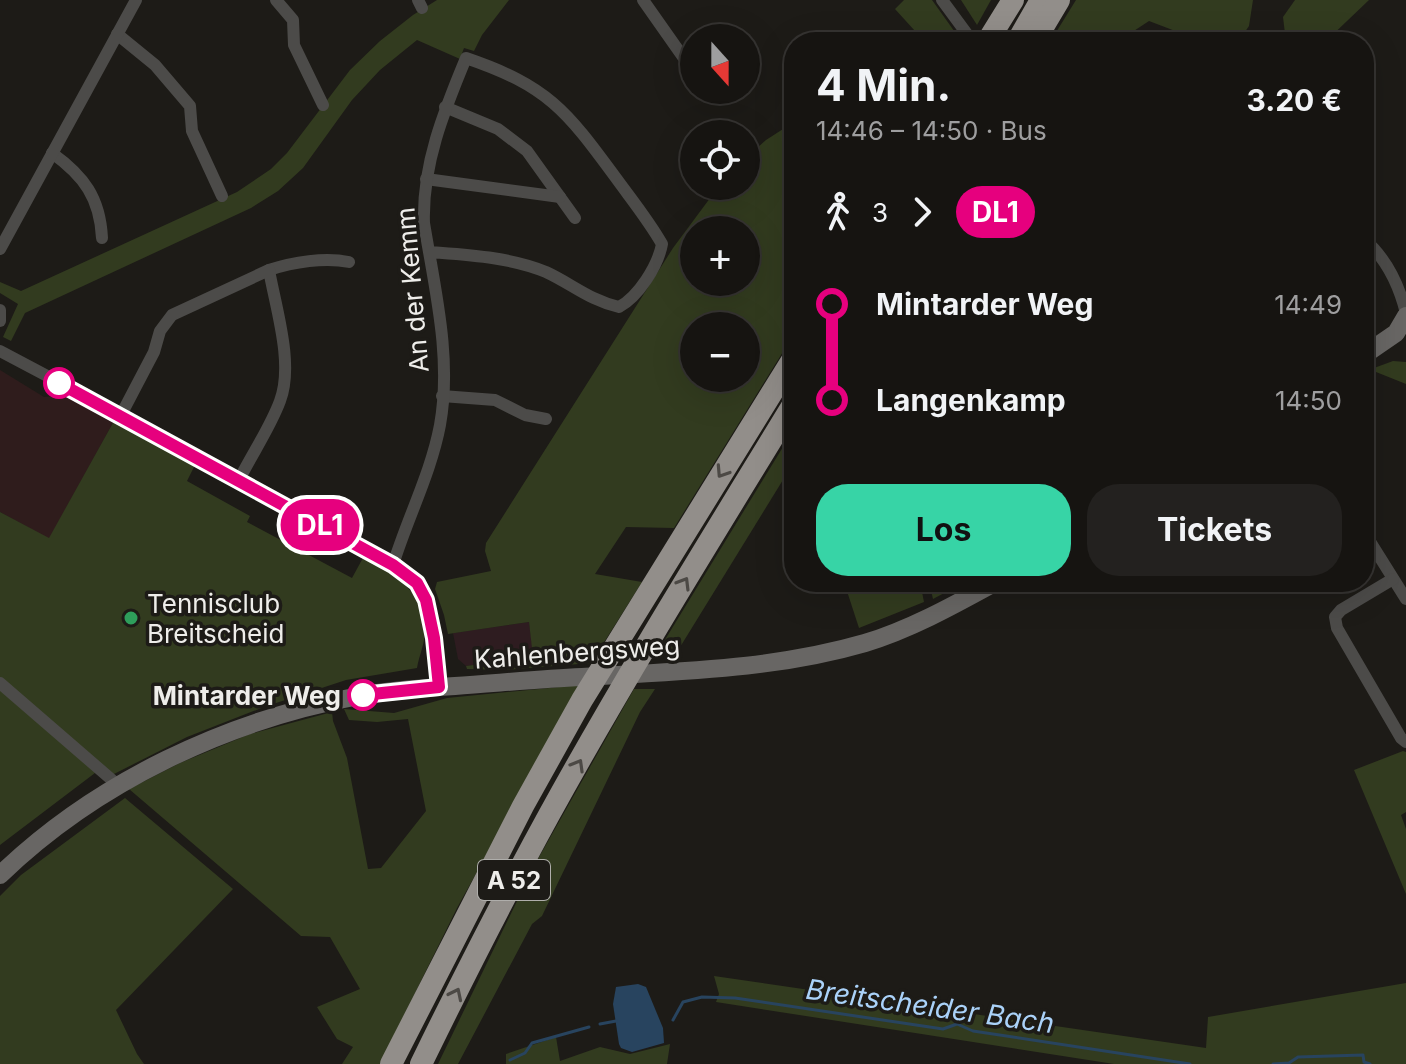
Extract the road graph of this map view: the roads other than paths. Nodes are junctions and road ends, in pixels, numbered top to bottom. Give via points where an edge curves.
1 (136, 0) edge
2 (276, 0) edge
3 (643, 0) edge
4 (942, 0) edge
5 (1011, 0) edge
6 (1041, 0) edge
7 (1059, 0) edge
8 (966, 32) edge
9 (994, 32) edge
10 (1023, 32) edge
11 (1040, 32) edge
12 (117, 34) junction
13 (680, 53) edge
14 (323, 105) dead end
15 (445, 107) junction
16 (52, 153) junction
17 (426, 179) junction
18 (222, 196) dead end
19 (560, 197) junction
20 (575, 218) dead end
21 (102, 238) dead end
22 (1374, 247) edge
23 (0, 249) edge
24 (429, 252) junction
25 (349, 262) dead end
26 (269, 270) junction
27 (1392, 275) junction
28 (1406, 286) edge
29 (0, 310) edge
30 (0, 321) edge
31 (1405, 328) edge
32 (1374, 349) edge
33 (0, 351) edge
34 (1374, 357) edge
35 (784, 373) edge
36 (442, 396) junction
37 (121, 415) junction
38 (546, 419) dead end
39 (784, 419) edge
40 (239, 480) junction
41 (1374, 548) edge
42 (393, 565) junction
43 (1393, 579) junction
44 (1374, 590) edge
45 (977, 592) edge
46 (1371, 592) edge
47 (1406, 599) edge
48 (0, 683) edge
49 (439, 687) junction
50 (1406, 742) edge
51 (119, 786) junction
52 (0, 875) edge
53 (391, 1064) edge
54 (421, 1064) edge

1 - 12 street
2 - 14 street via 293,20 294,45
3 - 13 street
4 - 8 street
5 - 9 highway
6 - 10 highway
7 - 11 highway
12 - 16 street
12 - 18 street via 155,65 190,106 192,131
15 - 17 street, An der Kemm
15 - 19 street via 513,140
15 - 24 street, An der Kemm via 466,58 525,81 575,123 662,244 636,294 619,307 597,302 539,270 489,257
16 - 21 street via 87,185 101,216
16 - 23 street
17 - 19 street, An der Kemm
17 - 24 street, An der Kemm
19 - 20 street
22 - 27 street
24 - 36 street, An der Kemm via 444,350
25 - 26 street
26 - 37 street via 172,315
26 - 40 street via 285,381
27 - 28 street
27 - 31 street
29 - 30 street
31 - 32 street
31 - 34 street
33 - 37 street
35 -> 53 highway, A 52 via 582,700
36 - 38 street, An der Kemm via 495,400
36 - 42 street, An der Kemm via 440,425
37 - 40 street
54 -> 39 highway, A 52 via 488,928 614,700
40 - 42 street
41 - 43 street
42 - 49 street via 417,583 426,600
43 - 44 street
43 - 47 street
45 - 49 street, Kahlenbergsweg via 901,631 775,663
46 - 50 street via 1341,610 1335,617 1337,628
48 - 51 street
49 - 51 street, Kahlenbergsweg via 362,695 262,721 187,749
51 - 52 street, Kahlenbergsweg via 69,817

